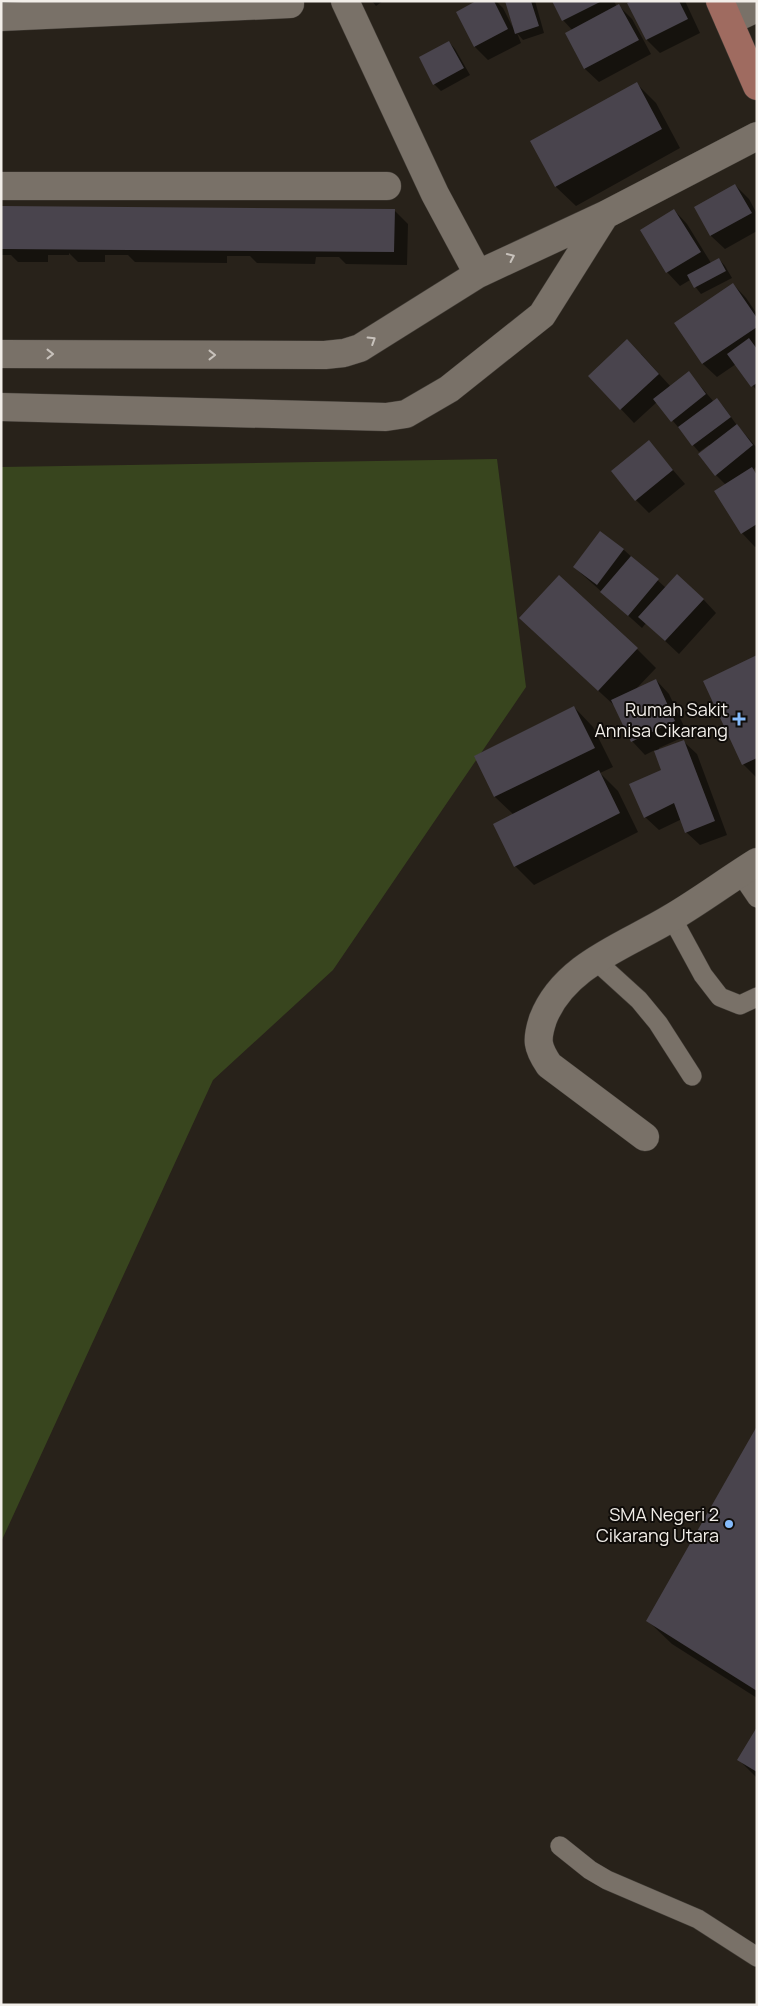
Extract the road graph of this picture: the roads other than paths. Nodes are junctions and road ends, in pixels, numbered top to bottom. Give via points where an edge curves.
1 (345, 1) edge
2 (290, 4) dead end
3 (757, 8) edge
4 (725, 11) edge
5 (1, 17) edge
6 (757, 86) edge
7 (757, 136) edge
8 (1, 186) edge
9 (387, 186) dead end
10 (605, 215) junction
11 (478, 274) junction
12 (1, 354) edge
13 (1, 407) edge
14 (748, 867) edge
15 (757, 898) edge
16 (672, 918) junction
17 (595, 960) junction
18 (757, 997) edge
19 (692, 1076) dead end
20 (644, 1137) dead end
21 (560, 1846) dead end
22 (757, 1957) edge

1 - 11 street via 435,194
2 - 5 street
3 - 4 street
4 - 6 main road
7 - 10 street
8 - 9 street
11 -> 10 street
10 - 13 street via 542,315 449,388 406,414 386,417
12 -> 11 street via 344,353 360,348
14 - 15 lane
14 - 16 street
16 - 17 street
16 - 18 lane via 703,975 720,997 740,1005
17 - 19 lane via 652,1015
17 - 20 street via 559,991 547,1010 537,1036 541,1052 549,1065
21 - 22 lane via 607,1880 698,1919

